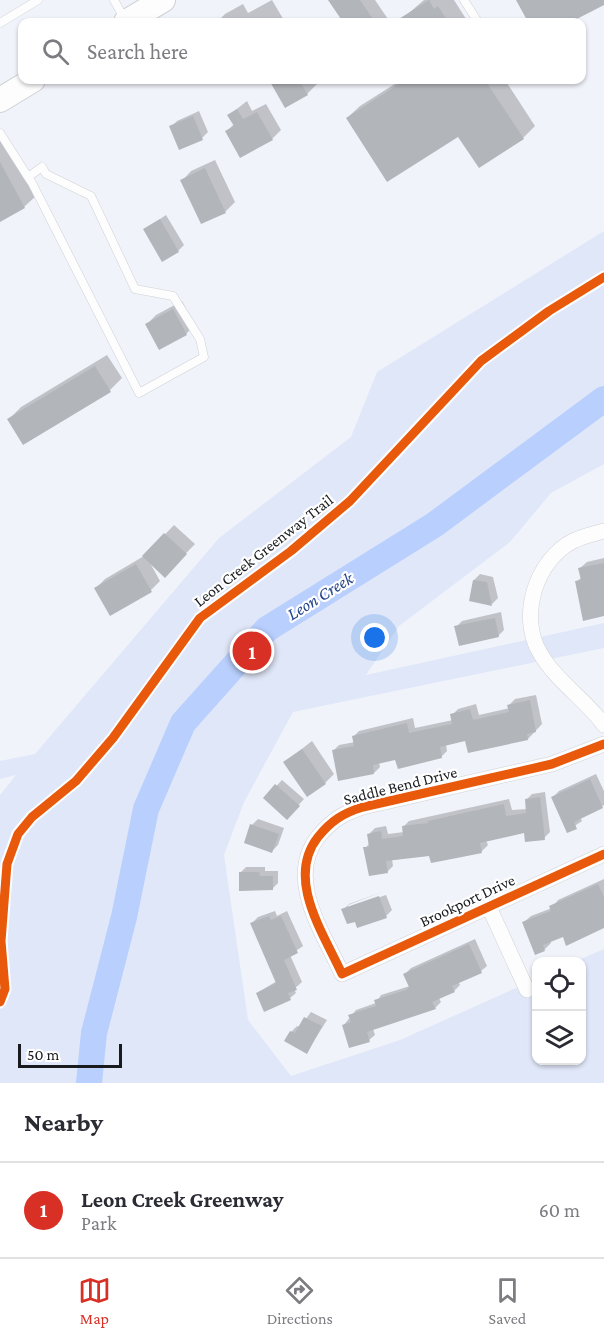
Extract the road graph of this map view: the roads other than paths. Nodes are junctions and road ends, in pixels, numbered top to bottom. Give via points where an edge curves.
1 (38, 0) edge
2 (114, 0) edge
3 (163, 0) edge
4 (464, 0) edge
5 (124, 18) edge
6 (133, 18) edge
7 (475, 18) edge
8 (0, 23) edge
9 (26, 84) edge
10 (0, 100) edge
11 (0, 133) edge
12 (27, 177) junction
13 (604, 531) edge
14 (604, 725) edge
15 (604, 744) edge
16 (604, 854) edge
17 (489, 907) junction
18 (342, 974) joint
19 (527, 990) dead end

1 - 8 lane
2 - 5 lane
3 - 6 main road
4 - 7 lane
9 - 10 main road
11 - 12 lane
12 - 12 lane via 139,393 204,357 200,339 173,296 135,289 91,196 46,174 42,167
13 - 14 street via 572,542 548,563 532,596 530,618 534,639 546,662
15 - 18 street, Saddle Bend Drive via 552,764 357,809 329,823 310,849 305,880 311,906
16 - 17 street, Brookport Drive
17 - 18 street, Brookport Drive
17 - 19 street

